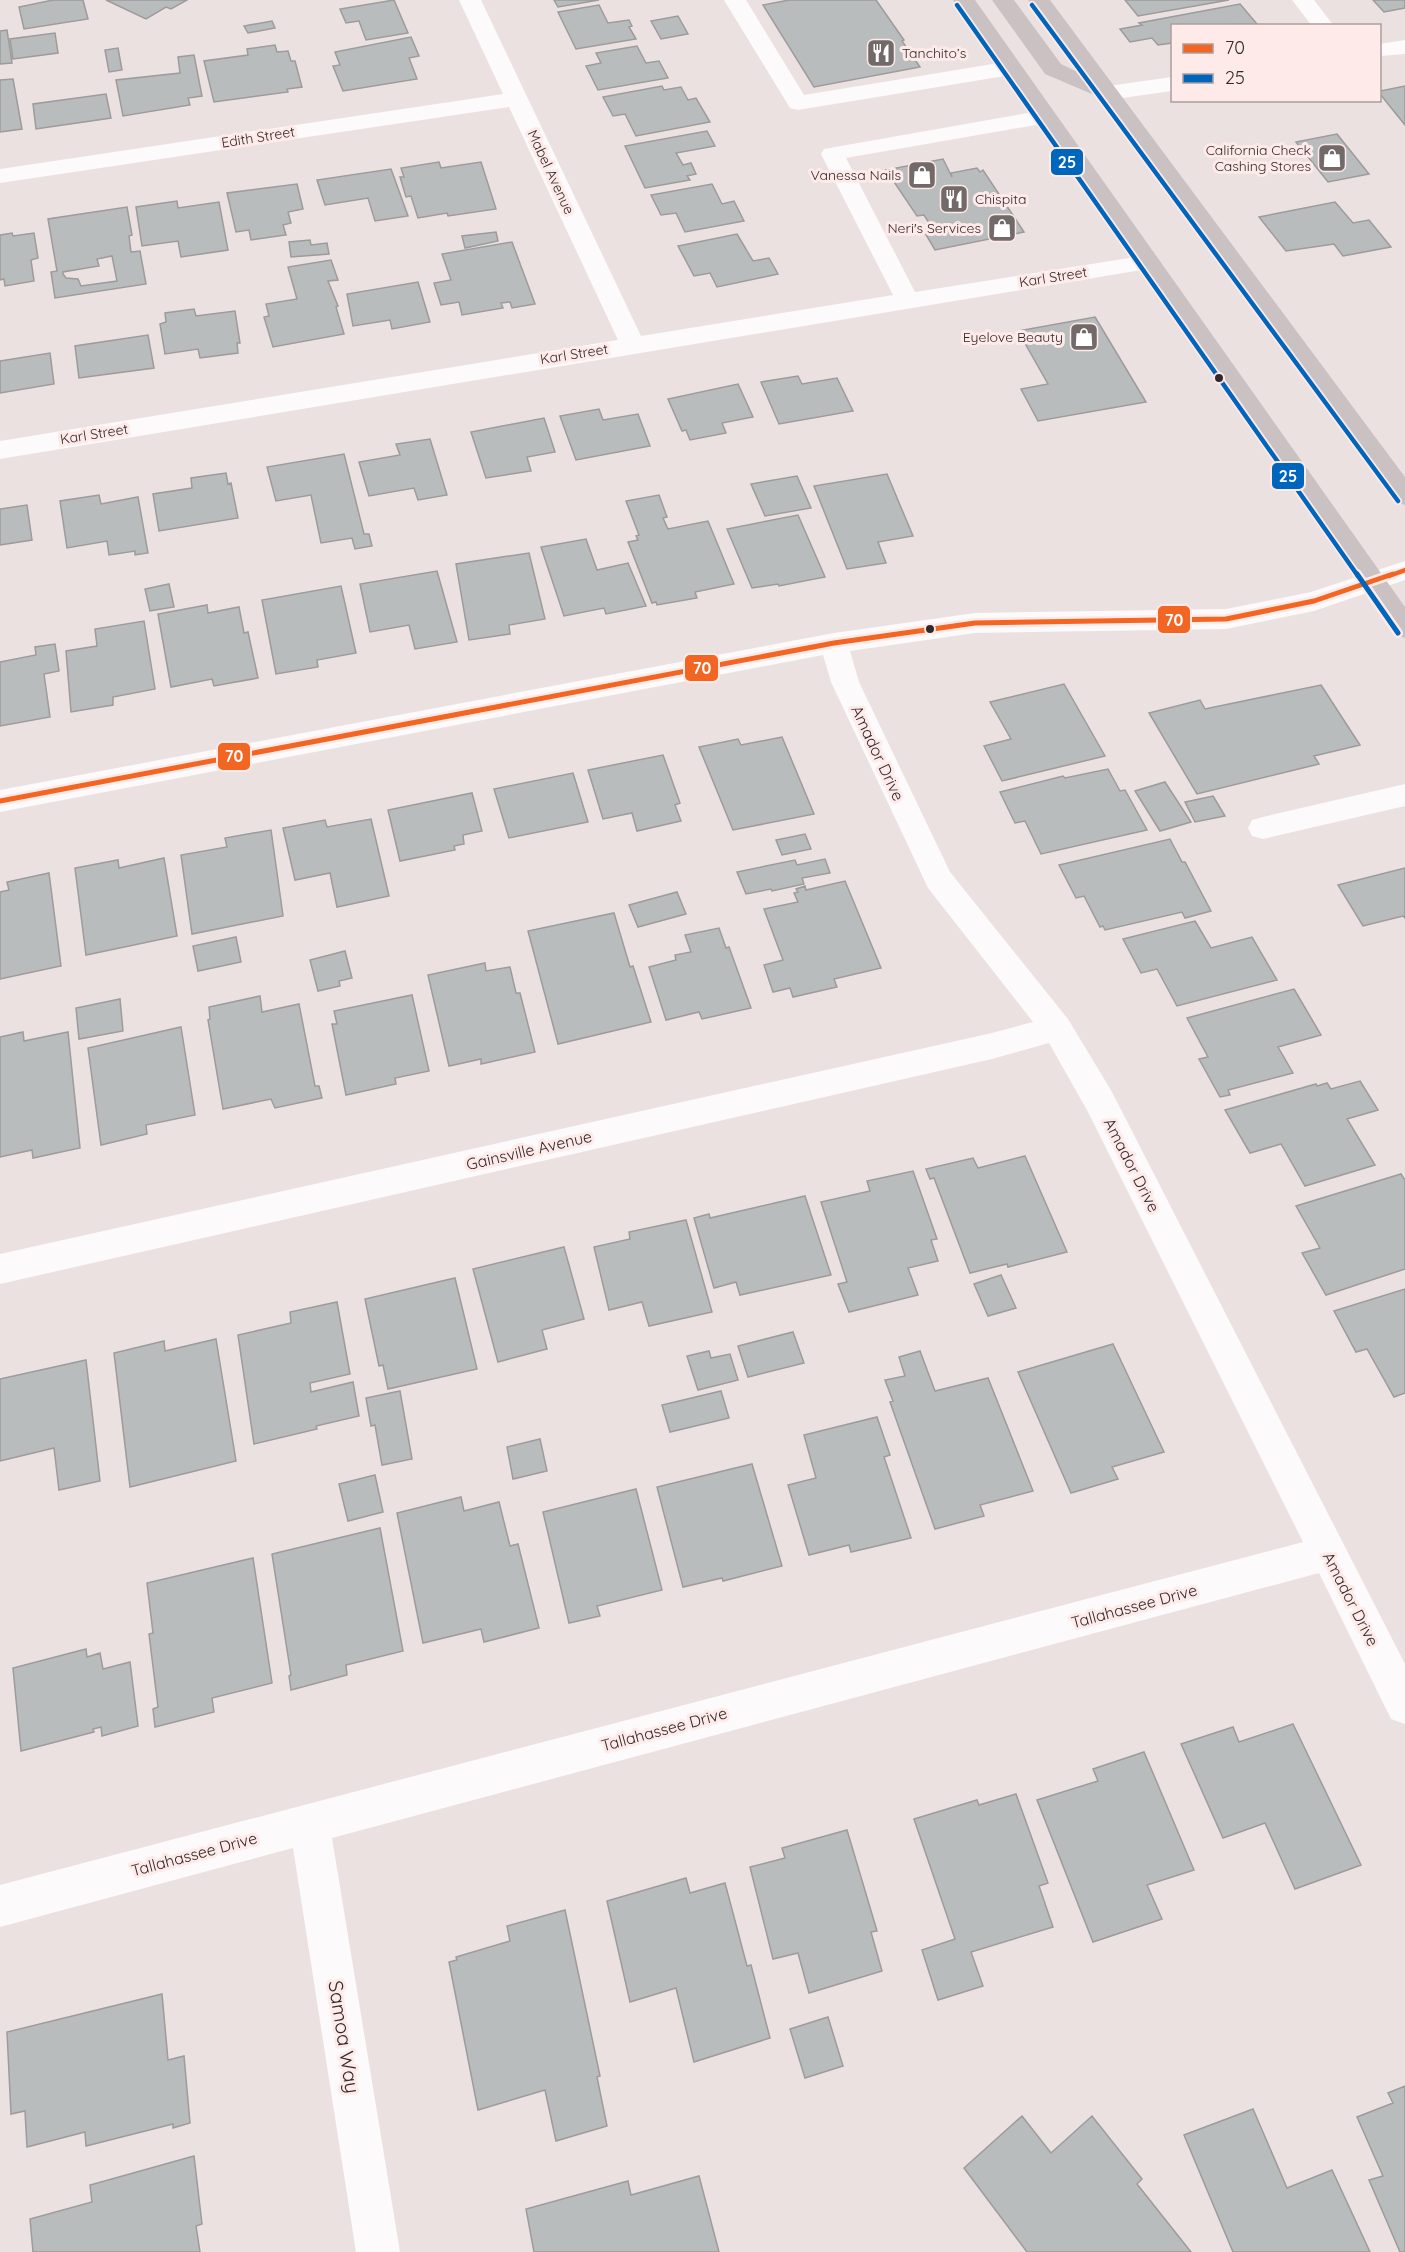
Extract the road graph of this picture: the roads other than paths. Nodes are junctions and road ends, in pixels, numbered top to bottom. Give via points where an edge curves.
1 (470, 0) edge
2 (735, 0) edge
3 (964, 0) edge
4 (1003, 0) edge
5 (1038, 0) edge
6 (1303, 0) edge
7 (1322, 24) edge
8 (1405, 47) edge
9 (1381, 50) edge
10 (1011, 68) junction
11 (1171, 84) edge
12 (1108, 93) junction
13 (516, 99) junction
14 (1045, 117) junction
15 (0, 176) edge
16 (1148, 262) junction
17 (908, 301) junction
18 (633, 345) junction
19 (0, 450) edge
20 (1405, 496) edge
21 (1405, 570) edge
22 (1373, 582) junction
23 (1405, 628) edge
24 (834, 643) junction
25 (1405, 795) edge
26 (0, 801) edge
27 (1263, 828) dead end
28 (1057, 1028) junction
29 (0, 1269) edge
30 (1328, 1553) junction
31 (1405, 1705) edge
32 (309, 1823) junction
33 (0, 1906) edge
34 (378, 2252) edge

1 - 13 street, Mabel Avenue
2 - 10 street via 798,103
3 - 10 main road
4 - 12 main road via 1053,69
5 - 12 main road
6 - 7 street
8 - 9 street
10 - 14 main road
11 - 12 street
12 - 20 main road
13 - 15 street, Edith Street
13 - 18 street, Mabel Avenue
14 - 16 main road
14 - 17 street via 832,154
16 - 17 street, Karl Street
16 - 22 main road
17 - 18 street, Karl Street
18 - 19 street, Karl Street
21 - 22 street
22 - 23 main road
22 - 24 street via 1314,601 1226,619 975,623
24 - 26 street
24 - 28 street, Amador Drive via 845,682 939,880
25 - 27 street
28 - 29 street, Gainsville Avenue via 980,1049
28 - 30 street, Amador Drive via 1100,1102
30 - 31 street, Amador Drive
30 - 32 street, Tallahassee Drive
32 - 33 street, Tallahassee Drive
32 - 34 street, Samoa Way

